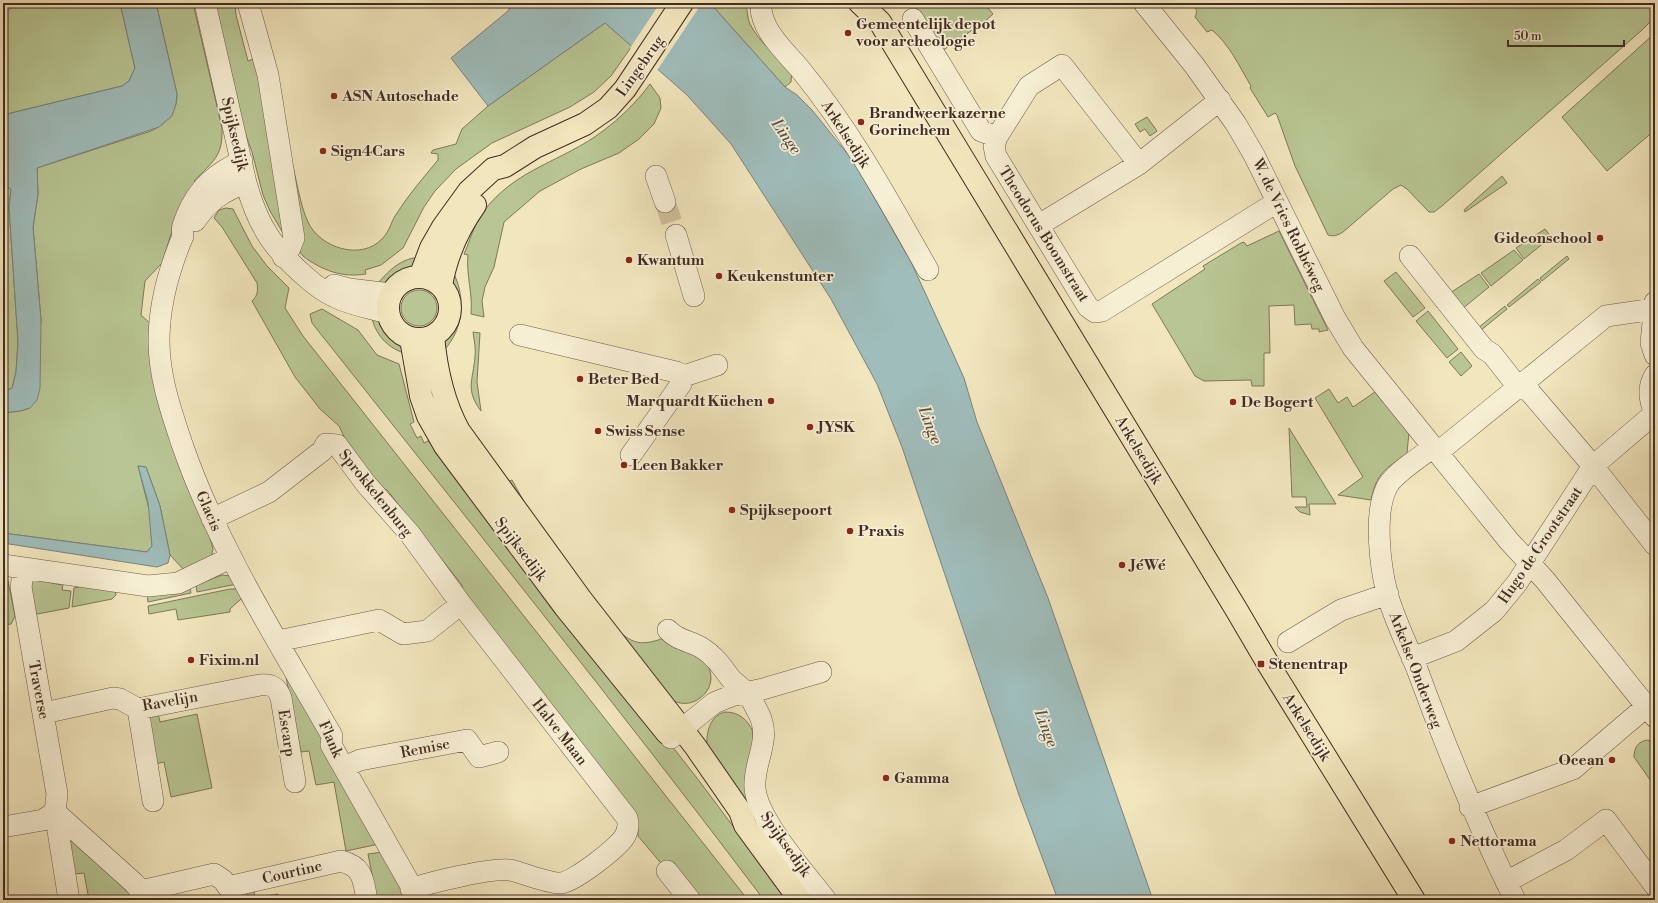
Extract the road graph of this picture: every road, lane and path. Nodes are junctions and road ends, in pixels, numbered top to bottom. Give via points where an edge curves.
1 (205, 3) edge
2 (248, 3) edge
3 (682, 3) edge
4 (761, 3) edge
5 (860, 3) edge
6 (1144, 3) edge
7 (913, 19) dead end
8 (1220, 100) junction
9 (997, 138) junction
10 (242, 161) junction
11 (1139, 164) junction
12 (505, 166) junction
13 (656, 176) dead end
14 (246, 183) junction
15 (665, 202) tunnel mouth
16 (1276, 202) junction
17 (1038, 225) junction
18 (183, 236) junction
19 (676, 236) tunnel mouth
20 (1410, 256) dead end
21 (283, 257) junction
22 (928, 270) dead end
23 (420, 277) junction
24 (441, 286) junction
25 (694, 296) dead end
26 (389, 304) junction
27 (1655, 306) edge
28 (520, 335) dead end
29 (433, 336) junction
30 (411, 339) junction
31 (1655, 355) edge
32 (717, 365) dead end
33 (1655, 375) edge
34 (684, 376) junction
35 (1520, 386) junction
36 (1655, 413) edge
37 (1435, 450) junction
38 (631, 455) dead end
39 (1593, 466) junction
40 (212, 519) junction
41 (1655, 545) edge
42 (230, 558) junction
43 (1529, 564) junction
44 (3, 565) edge
45 (24, 568) junction
46 (1388, 594) junction
47 (461, 604) junction
48 (668, 630) dead end
49 (278, 641) junction
50 (1288, 642) dead end
51 (1412, 658) junction
52 (821, 672) dead end
53 (274, 687) joint
54 (747, 694) junction
55 (138, 709) junction
56 (1651, 712) edge
57 (44, 713) junction
58 (676, 733) junction
59 (498, 752) dead end
60 (344, 767) junction
61 (295, 782) dead end
62 (153, 801) dead end
63 (1470, 807) junction
64 (55, 812) junction
65 (3, 826) edge
66 (667, 871) dead end
67 (1655, 886) edge
68 (1510, 891) edge
69 (230, 893) edge
70 (143, 895) edge
71 (415, 895) edge
72 (68, 900) edge
73 (366, 900) edge
74 (690, 900) edge
75 (800, 900) edge
76 (826, 900) edge
77 (1414, 900) edge

1 - 10 street, Spijksedijk
2 - 21 street via 268,75 294,238
3 - 12 main road, Lingebrug via 625,89 608,108 585,124 535,147
4 - 22 street, Arkelsedijk via 762,19 826,101 879,184
5 - 77 main road, Arkelsedijk via 880,22 1266,662
6 - 8 street, W. de Vries Robbéweg
7 - 9 street via 981,131
8 - 11 street
8 - 16 street, W. de Vries Robbéweg via 1254,155
9 - 11 street via 1029,86 1062,66
9 - 17 street, Theodorus Boomstraat via 994,146 996,156
10 - 14 street, Spijksedijk
10 - 18 street, Glacis via 222,171 197,194 181,228
11 - 17 street
12 - 23 main road, Lingebrug via 493,169 469,191 431,248
12 - 24 main road, Lingebrug via 463,223 445,263
13 - 15 street
14 - 18 street, Glacis via 226,190 211,200
14 - 21 street, Spijksedijk via 264,232
16 - 17 street, Theodorus Boomstraat via 1098,313 1088,307
16 - 37 street, W. de Vries Robbéweg via 1345,337
18 - 40 street, Glacis via 167,281 160,320 161,365 171,412
19 - 25 street
20 - 35 street via 1484,349 1492,354
21 - 26 street, Spijksedijk via 306,278 318,278
23 - 24 main road via 433,280
23 - 26 main road via 403,281
24 - 29 main road via 449,299 449,316 445,326
26 - 30 main road via 396,329
27 - 31 street via 1651,343
27 - 35 street, Arkelse Onderweg via 1606,316
28 - 34 street
29 - 30 main road via 422,340
29 - 58 main road, Spijksedijk via 436,366 448,406 459,431
30 - 58 main road, Spijksedijk via 421,396 428,416 445,446 565,607
32 - 34 street
33 - 36 street via 1649,395
34 - 38 street
35 - 37 street, Arkelse Onderweg
35 - 39 street
36 - 39 street, Hugo de Grootstraat
37 - 43 street, W. de Vries Robbéweg
37 - 46 street, Arkelse Onderweg via 1389,483 1384,493 1380,521 1380,550
39 - 41 street
39 - 43 street, Hugo de Grootstraat
40 - 42 street, Glacis
40 - 47 street, Sprokkelenburg via 269,492 322,451 326,444 337,445 366,484 410,534
42 - 45 street via 178,583 148,586
42 - 49 street, Flank
43 - 51 street, Hugo de Grootstraat via 1506,598 1466,634 1456,641
43 - 56 street, W. de Vries Robbéweg via 1545,580
44 - 45 street
45 - 57 street, Traverse via 21,587
46 - 50 street via 1341,610
46 - 51 street, Arkelse Onderweg
47 - 49 street via 427,630 403,634 379,620
47 - 71 street, Halve Maan via 627,818 628,829 623,840 571,881 560,884 503,870 426,884
48 - 54 street, Spijksedijk via 678,638 695,644 712,655
49 - 60 street, Flank via 332,736 331,745
51 - 63 street, Arkelse Onderweg
52 - 54 street
53 - 55 street, Ravelijn via 260,685
53 - 61 street, Escarp via 281,698
54 - 58 street via 731,696 714,703
54 - 76 street, Spijksedijk via 765,732 755,778 757,800 768,823
55 - 57 street, Ravelijn via 113,698
55 - 62 street
56 - 63 street via 1573,769
57 - 64 street, Traverse via 57,794
58 - 75 main road, Spijksedijk via 719,802 732,817 745,825
59 - 60 street, Remise via 479,757 468,740 360,760
60 - 71 street, Flank
63 - 68 street, Arkelse Onderweg
64 - 65 street via 43,820
64 - 70 street
64 - 72 street, Traverse
66 - 74 street
67 - 68 street via 1606,820
69 - 70 street, Courtine via 223,880 214,874
69 - 73 street, Courtine via 341,861 353,864 361,873

